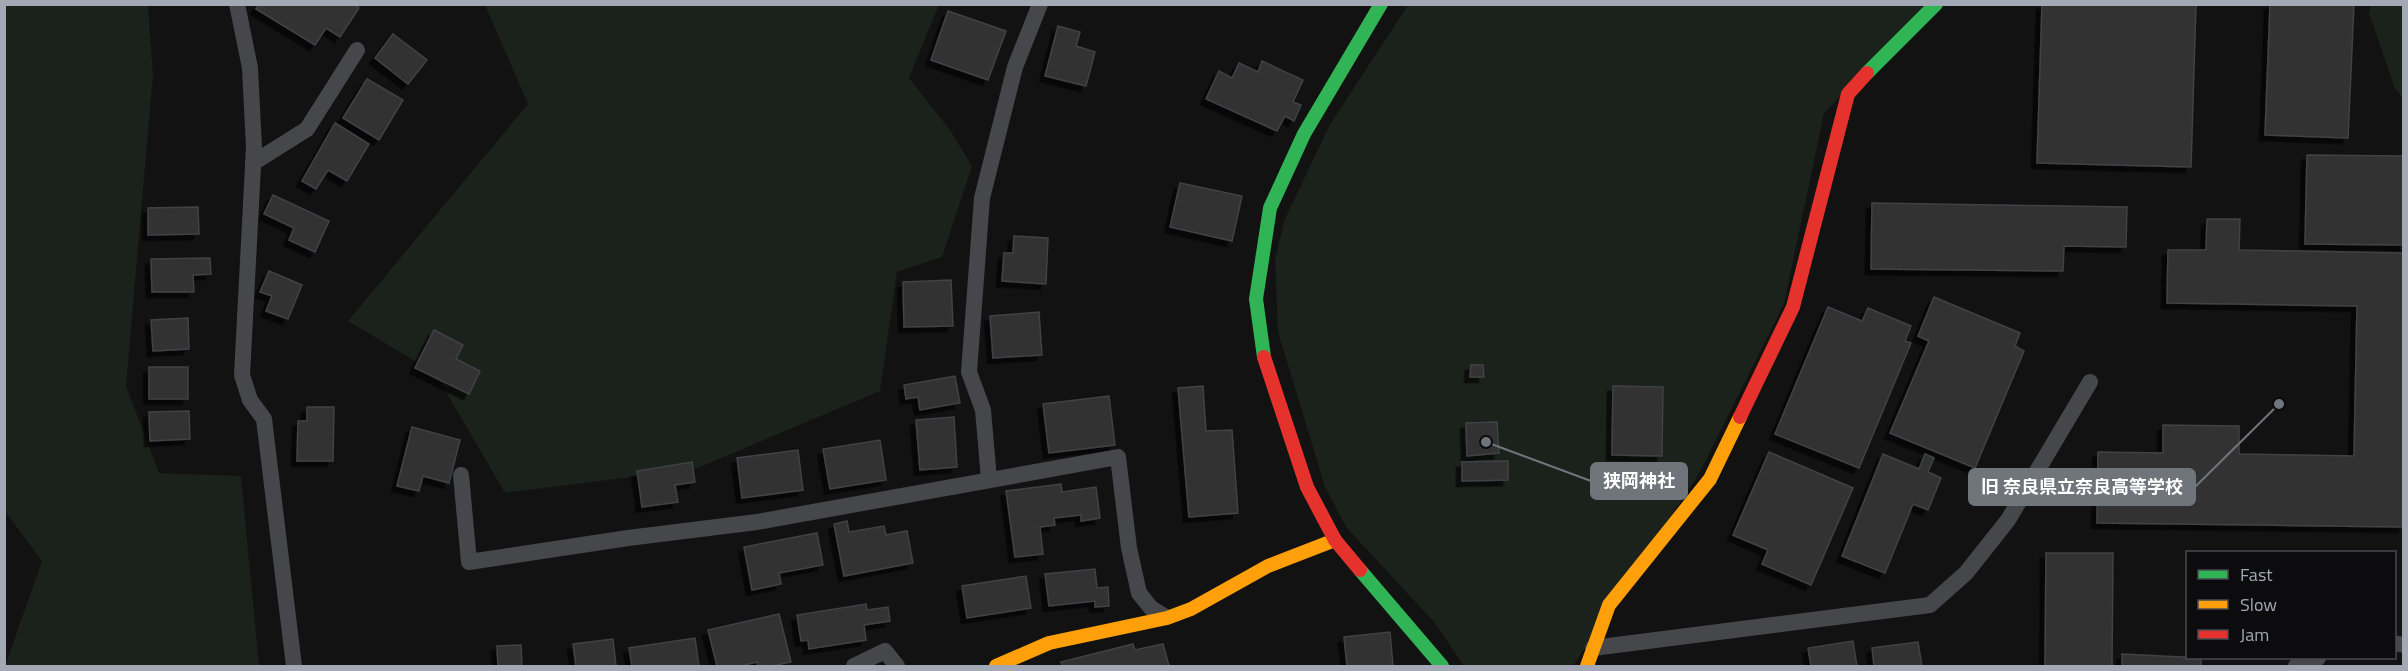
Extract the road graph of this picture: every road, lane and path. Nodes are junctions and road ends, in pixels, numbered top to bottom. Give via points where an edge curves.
1 (237, 4) edge
2 (1040, 4) edge
3 (1381, 4) edge
4 (1936, 4) edge
5 (357, 50) dead end
6 (253, 163) junction
7 (2090, 382) dead end
8 (461, 475) dead end
9 (989, 479) junction
10 (1335, 540) junction
11 (1167, 618) junction
12 (1593, 648) junction
13 (2313, 659) edge
14 (294, 666) edge
15 (854, 666) edge
16 (897, 666) edge
17 (996, 666) edge
18 (1442, 666) edge
19 (1587, 666) edge
20 (2296, 666) edge

1 - 6 lane via 250,68
2 - 9 lane via 1015,67 982,198 969,372 983,410
3 - 10 street via 1304,134 1270,208 1256,298 1264,358 1307,487
4 - 12 street via 1848,94 1793,307 1710,479 1609,605
5 - 6 lane via 307,129
6 - 14 lane via 242,375 250,400 264,419
7 - 12 lane via 2008,520 1966,573 1930,606
8 - 9 lane via 469,562 757,522
9 - 11 lane via 1118,457 1138,593
10 - 11 street via 1268,566
10 - 18 street
11 - 17 street via 1049,644
12 - 19 street
13 - 20 lane
15 - 16 lane via 885,651

